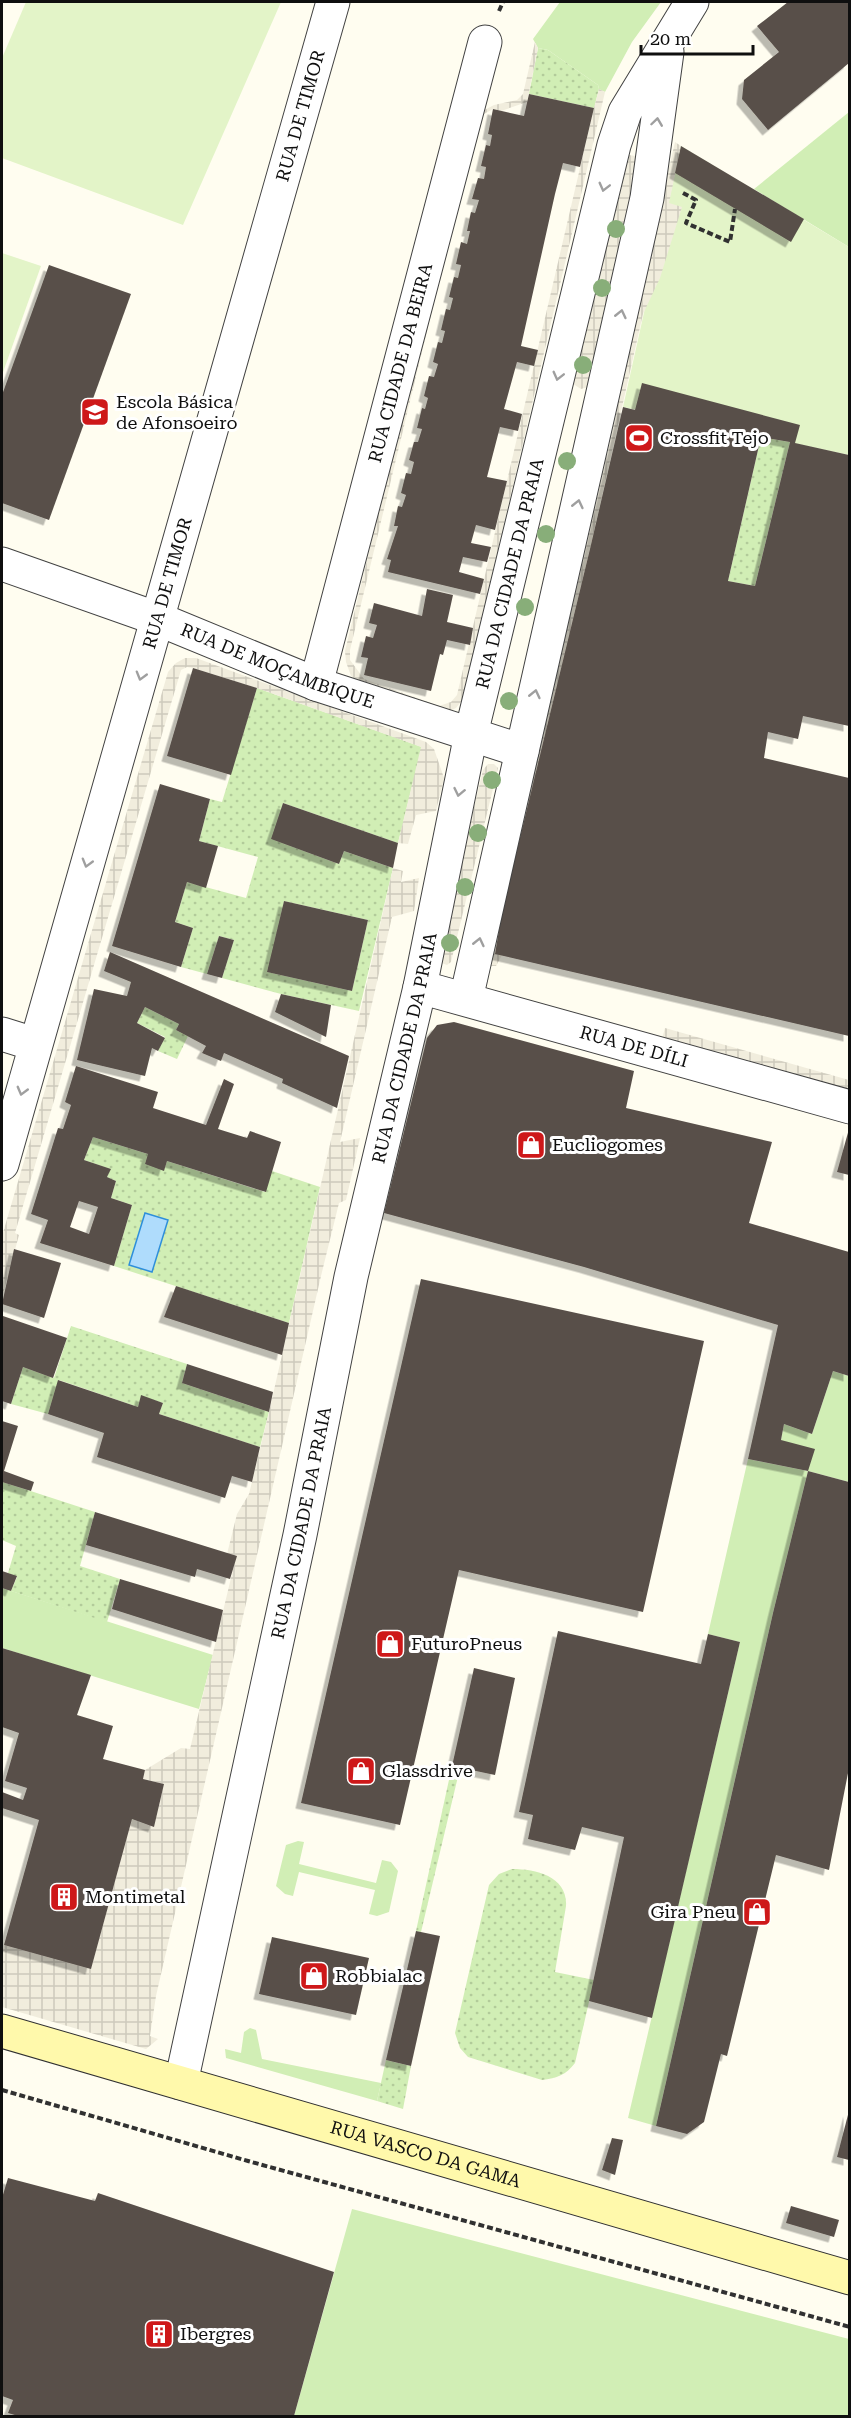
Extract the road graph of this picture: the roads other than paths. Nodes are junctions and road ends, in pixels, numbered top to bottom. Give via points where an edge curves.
1 (333, 2) edge
2 (692, 2) edge
3 (669, 38) junction
4 (485, 42) dead end
5 (2, 564) edge
6 (158, 619) junction
7 (316, 684) junction
8 (471, 734) junction
9 (522, 751) junction
10 (420, 987) junction
11 (466, 999) junction
12 (2, 1034) edge
13 (34, 1044) junction
14 (849, 1107) edge
15 (2, 1164) edge
16 (2, 2031) edge
17 (181, 2083) junction
18 (849, 2278) edge

1 - 6 street, RUA DE TIMOR
2 - 3 street, RUA DA CIDADE DA PRAIA
3 -> 8 street, RUA DA CIDADE DA PRAIA via 625,112 614,145
9 -> 3 street via 647,198
4 - 7 street, RUA CIDADE DA BEIRA
5 - 6 street, RUA DE MOÇAMBIQUE
6 - 7 street, RUA DE MOÇAMBIQUE
6 -> 13 street, RUA DE TIMOR
7 - 8 street, RUA DE MOÇAMBIQUE
8 - 9 street, RUA DE MOÇAMBIQUE
8 -> 10 street, RUA DA CIDADE DA PRAIA
11 -> 9 street
10 - 11 street, RUA DE DÍLI
10 - 17 street, RUA DA CIDADE DA PRAIA via 351,1277 298,1547
11 - 14 street, RUA DE DÍLI
12 - 13 street
13 -> 15 street, RUA DE TIMOR
16 - 17 main road, RUA VASCO DA GAMA
17 - 18 main road, RUA VASCO DA GAMA

